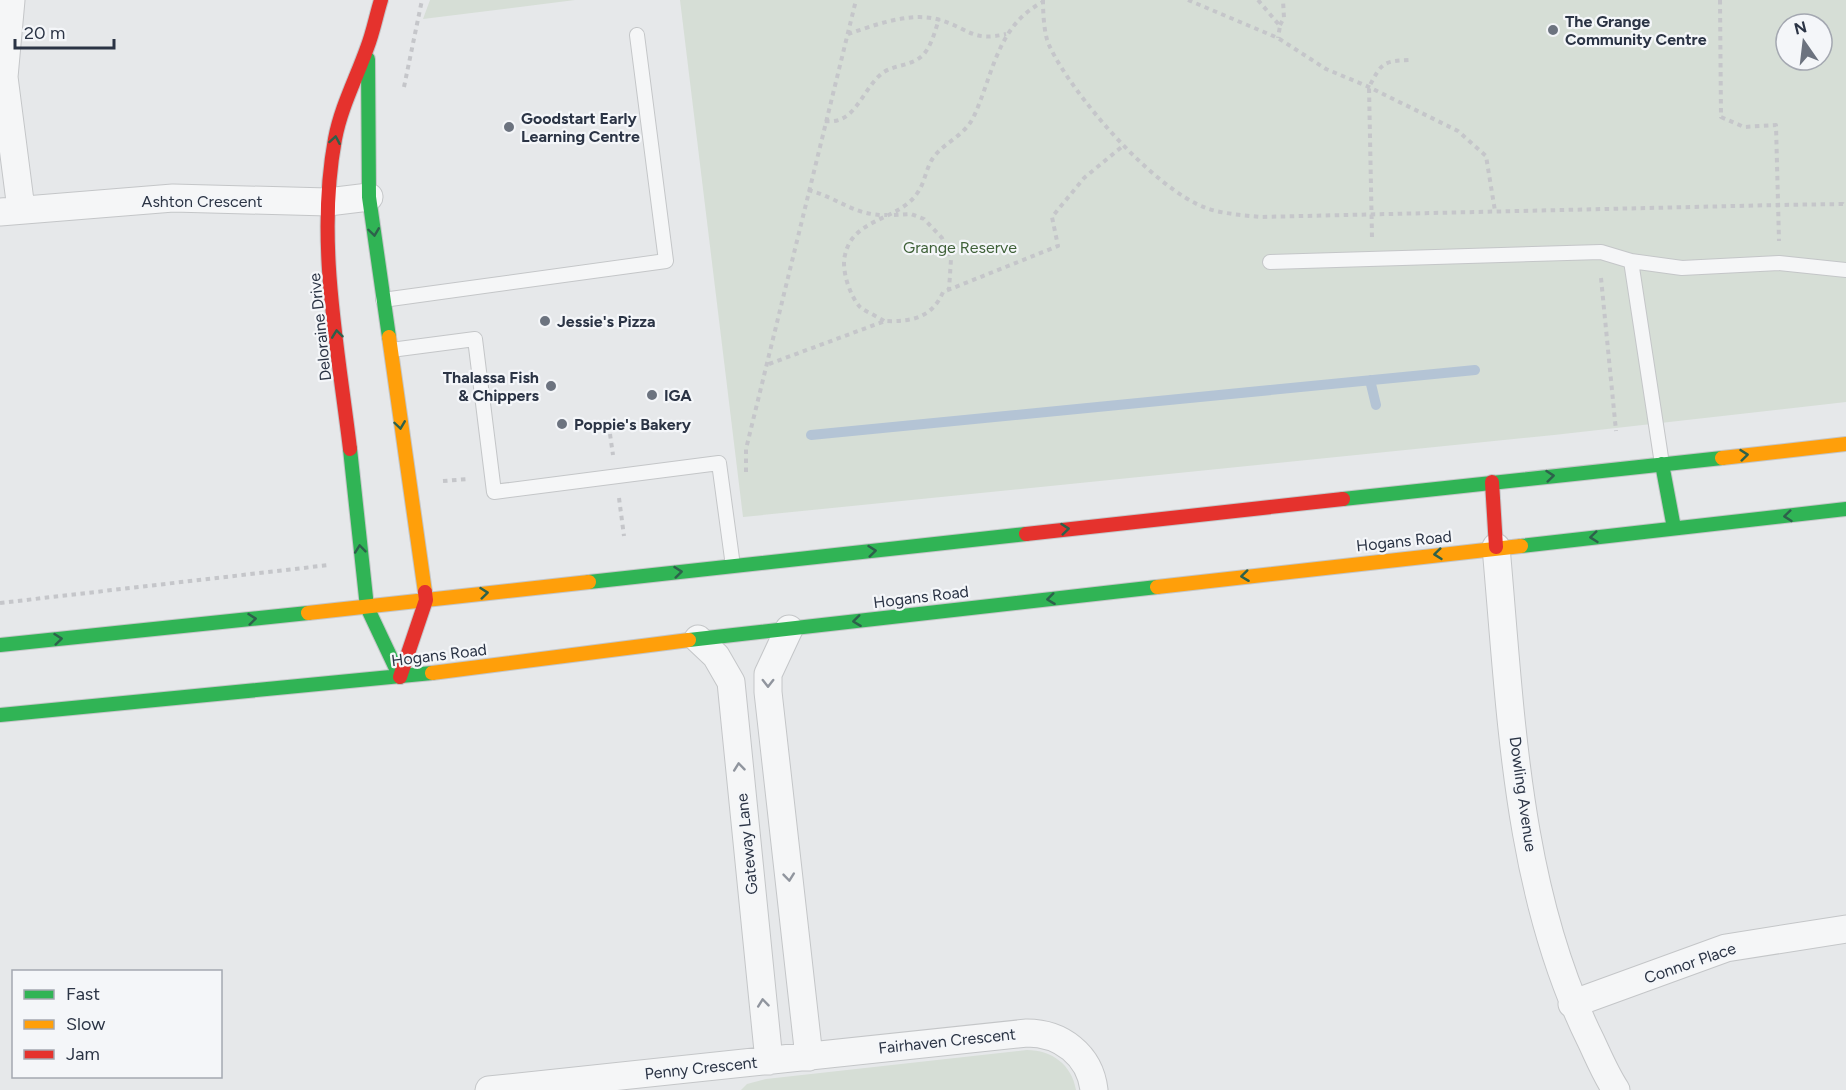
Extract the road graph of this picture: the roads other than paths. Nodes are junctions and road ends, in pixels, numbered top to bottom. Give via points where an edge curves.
1 (11, 0) edge
2 (381, 0) edge
3 (637, 36) dead end
4 (368, 48) junction
5 (369, 197) junction
6 (327, 202) junction
7 (11, 211) edge
8 (1631, 261) junction
9 (1270, 262) dead end
10 (1846, 270) edge
11 (382, 300) junction
12 (384, 351) junction
13 (1846, 444) edge
14 (1662, 464) junction
15 (1492, 482) junction
16 (1846, 509) edge
17 (1674, 528) junction
18 (1496, 548) junction
19 (733, 566) junction
20 (426, 600) junction
21 (367, 607) junction
22 (789, 629) junction
23 (698, 639) junction
24 (0, 645) edge
25 (400, 677) junction
26 (0, 715) edge
27 (1846, 928) edge
28 (1572, 1004) junction
29 (809, 1057) junction
30 (769, 1061) junction
31 (700, 1079) edge
32 (489, 1090) edge
33 (1094, 1090) edge
34 (1616, 1090) edge

1 - 7 street via 4,77
2 - 4 street, Deloraine Drive
3 - 11 lane via 666,261
4 - 5 street, Deloraine Drive
6 -> 4 street, Deloraine Drive via 344,102
5 - 6 street, Ashton Crescent
5 -> 11 street, Deloraine Drive
6 - 7 street, Ashton Crescent via 173,198
21 -> 6 street, Deloraine Drive via 345,356 328,254
8 - 9 lane via 1600,252
8 - 10 lane via 1682,268 1779,263
8 - 14 lane
11 - 12 street, Deloraine Drive
12 - 19 lane via 475,339 494,492 719,463
12 -> 20 street, Deloraine Drive
14 -> 13 street
15 -> 14 street
14 - 17 street
15 - 18 street, Dowling Avenue
19 -> 15 street
16 -> 17 street, Hogans Road
17 -> 18 street, Hogans Road
18 -> 22 street, Hogans Road
18 - 28 street, Dowling Avenue via 1524,821 1546,924
20 -> 19 street
20 - 21 street
20 - 25 street
24 -> 21 street
21 - 25 street, Deloraine Drive
22 - 23 street, Hogans Road
22 -> 29 street via 768,674 768,692
23 - 25 street, Hogans Road
30 -> 23 street, Gateway Lane via 731,682 716,656
25 - 26 street, Hogans Road
27 - 28 street, Connor Place via 1726,948
28 - 34 street, Dowling Avenue
29 - 30 street, Fairhaven Crescent
29 - 33 street, Fairhaven Crescent via 1042,1033 1061,1041 1081,1058
30 - 31 street, Penny Crescent
31 - 32 street, Penny Crescent

